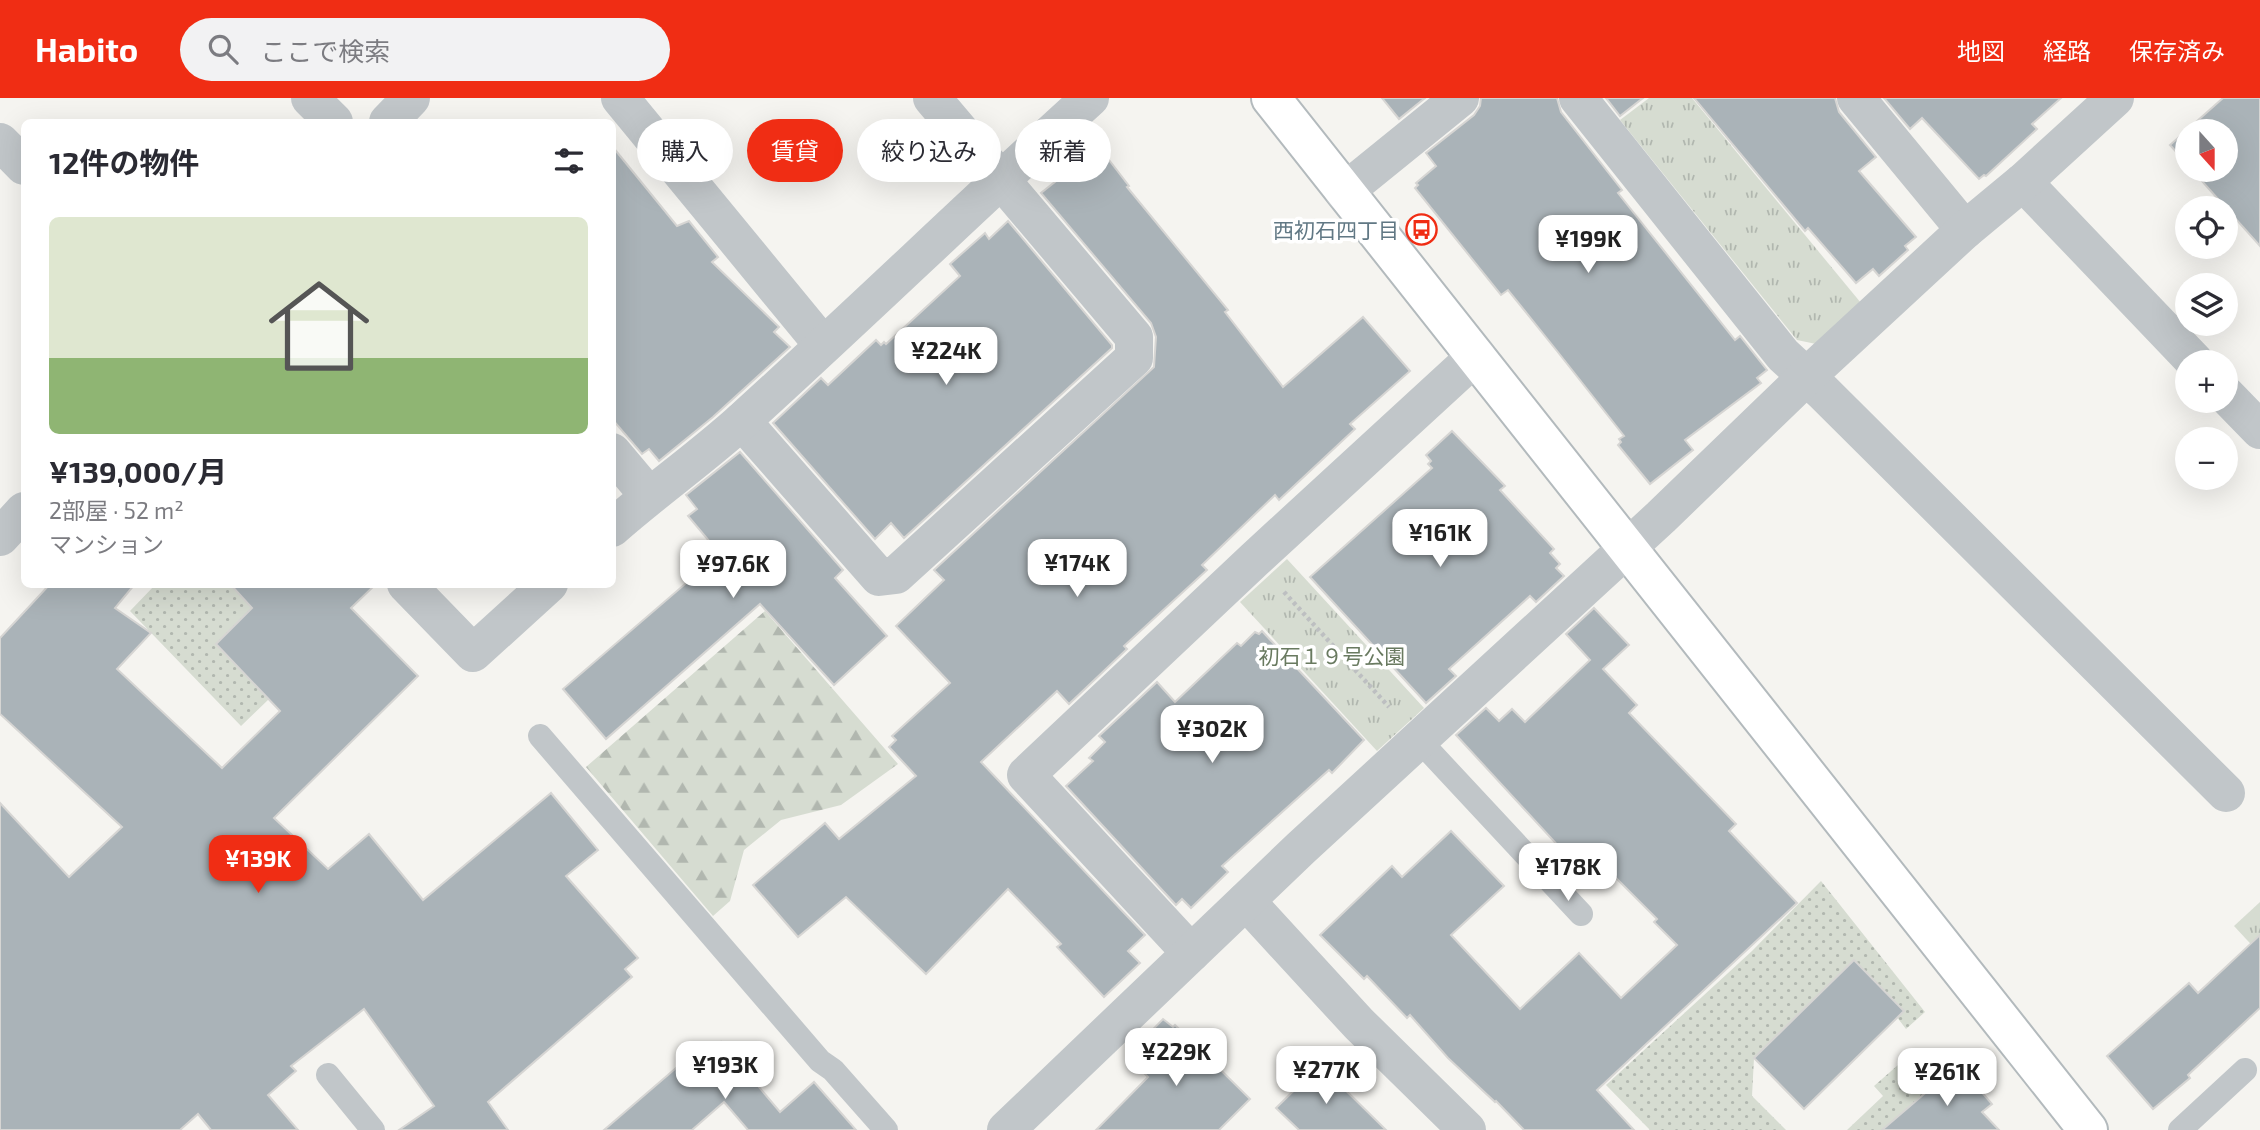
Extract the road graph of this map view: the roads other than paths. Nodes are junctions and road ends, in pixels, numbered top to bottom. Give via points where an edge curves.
1 (310, 98) edge
2 (411, 98) edge
3 (620, 98) edge
4 (932, 98) edge
5 (1090, 98) edge
6 (1271, 98) edge
7 (1460, 98) edge
8 (1578, 98) edge
9 (1856, 98) edge
10 (2115, 98) edge
11 (331, 119) edge
12 (391, 119) edge
13 (949, 119) edge
14 (0, 142) edge
15 (21, 163) edge
16 (1001, 179) edge
17 (1001, 181) edge
18 (998, 182) edge
19 (2023, 182) junction
20 (1344, 192) junction
21 (1965, 230) junction
22 (823, 345) junction
23 (2184, 350) edge
24 (1476, 356) junction
25 (1807, 376) junction
26 (2238, 407) edge
27 (742, 421) junction
28 (2260, 430) edge
29 (616, 457) edge
30 (649, 496) junction
31 (21, 514) edge
32 (616, 525) edge
33 (0, 537) edge
34 (1627, 548) junction
35 (410, 588) edge
36 (546, 588) edge
37 (540, 736) dead end
38 (1418, 739) junction
39 (2226, 793) dead end
40 (1246, 901) junction
41 (1581, 914) dead end
42 (1191, 953) junction
43 (2245, 1070) dead end
44 (328, 1075) dead end
45 (373, 1130) edge
46 (886, 1130) edge
47 (1006, 1130) edge
48 (1466, 1130) edge
49 (2088, 1130) edge
50 (2180, 1130) edge

1 - 11 street
2 - 12 street
3 - 22 street
4 - 13 street
5 - 16 street
6 - 20 street
7 - 20 street
8 - 25 street via 1783,355
9 - 21 street
10 - 19 street
14 - 15 street
17 - 27 street via 1134,337 1134,358 896,576 879,577
18 - 22 street
19 - 21 street
19 - 23 street
20 - 24 street
21 - 25 street
22 - 27 street
24 - 34 street
24 - 42 street via 1026,775
25 - 34 street
25 - 39 street
26 - 28 street
27 - 30 street
29 - 30 street
30 - 32 street
31 - 33 street
34 - 38 street
34 - 49 street
35 - 36 street via 473,653
37 - 46 lane via 820,1061
38 - 40 street
38 - 41 lane
40 - 42 street
40 - 48 street via 1359,1024
42 - 47 street
43 - 50 lane
44 - 45 lane

